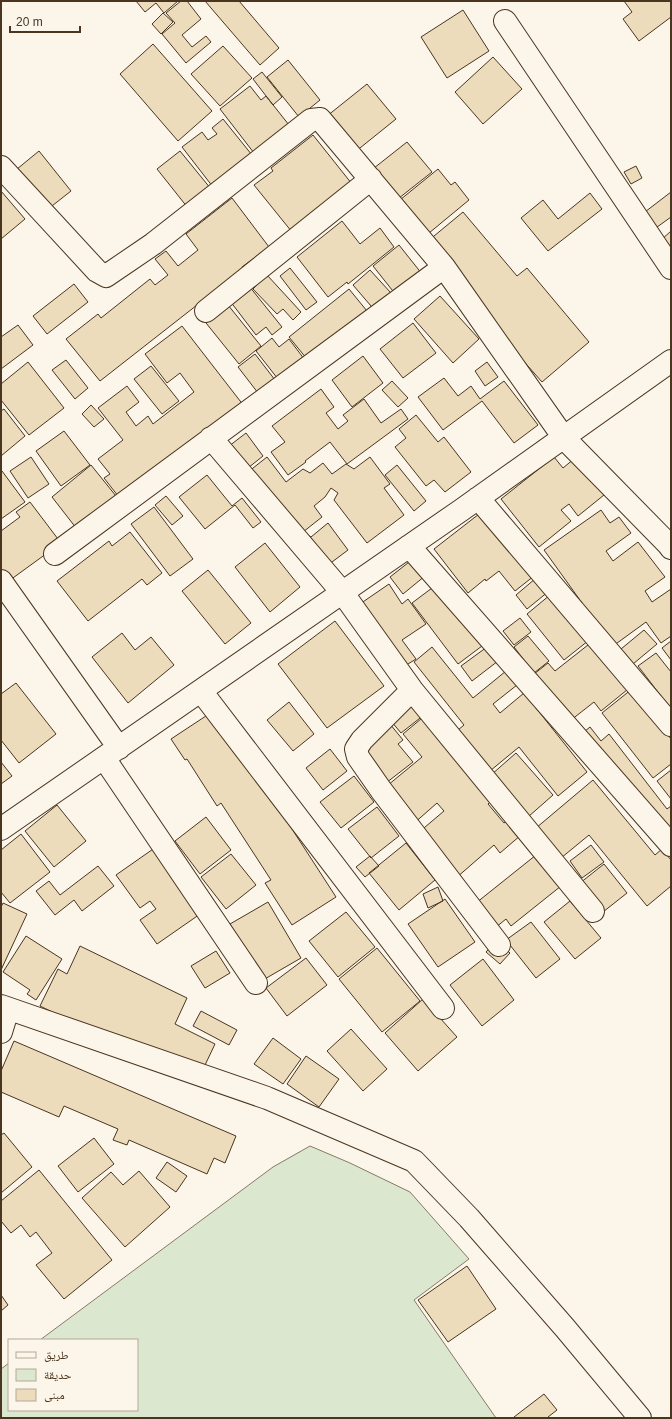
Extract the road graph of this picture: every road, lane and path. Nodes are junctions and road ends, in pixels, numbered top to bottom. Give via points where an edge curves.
1 (505, 21) dead end
2 (1, 168) edge
3 (371, 179) junction
4 (444, 267) junction
5 (671, 268) edge
6 (206, 311) dead end
7 (671, 360) edge
8 (211, 438) junction
9 (564, 438) junction
10 (478, 498) junction
11 (409, 546) junction
12 (671, 548) edge
13 (55, 554) dead end
14 (1, 581) edge
15 (342, 592) junction
16 (412, 690) junction
17 (201, 691) junction
18 (671, 724) edge
19 (111, 753) junction
20 (1, 829) edge
21 (671, 845) edge
22 (593, 911) dead end
23 (499, 945) dead end
24 (256, 983) dead end
25 (4, 1008) edge
26 (443, 1008) dead end
27 (1, 1032) edge
28 (640, 1418) edge

1 - 5 street
2 - 3 street via 97,271 106,276 153,244 311,120 320,119
3 - 4 street
3 - 6 street
4 - 8 street
4 - 9 street
7 - 9 street
8 - 13 street
8 - 15 street
9 - 10 street
9 - 12 street
10 - 11 street
10 - 18 street
11 - 15 street
11 - 21 street
14 - 19 street
15 - 16 street
15 - 17 street
16 - 22 street
16 - 23 street via 362,740 356,749 358,756
17 - 19 street
17 - 26 street
19 - 20 street
19 - 24 street
25 - 27 street
25 - 28 street via 267,1098 414,1161 469,1218

